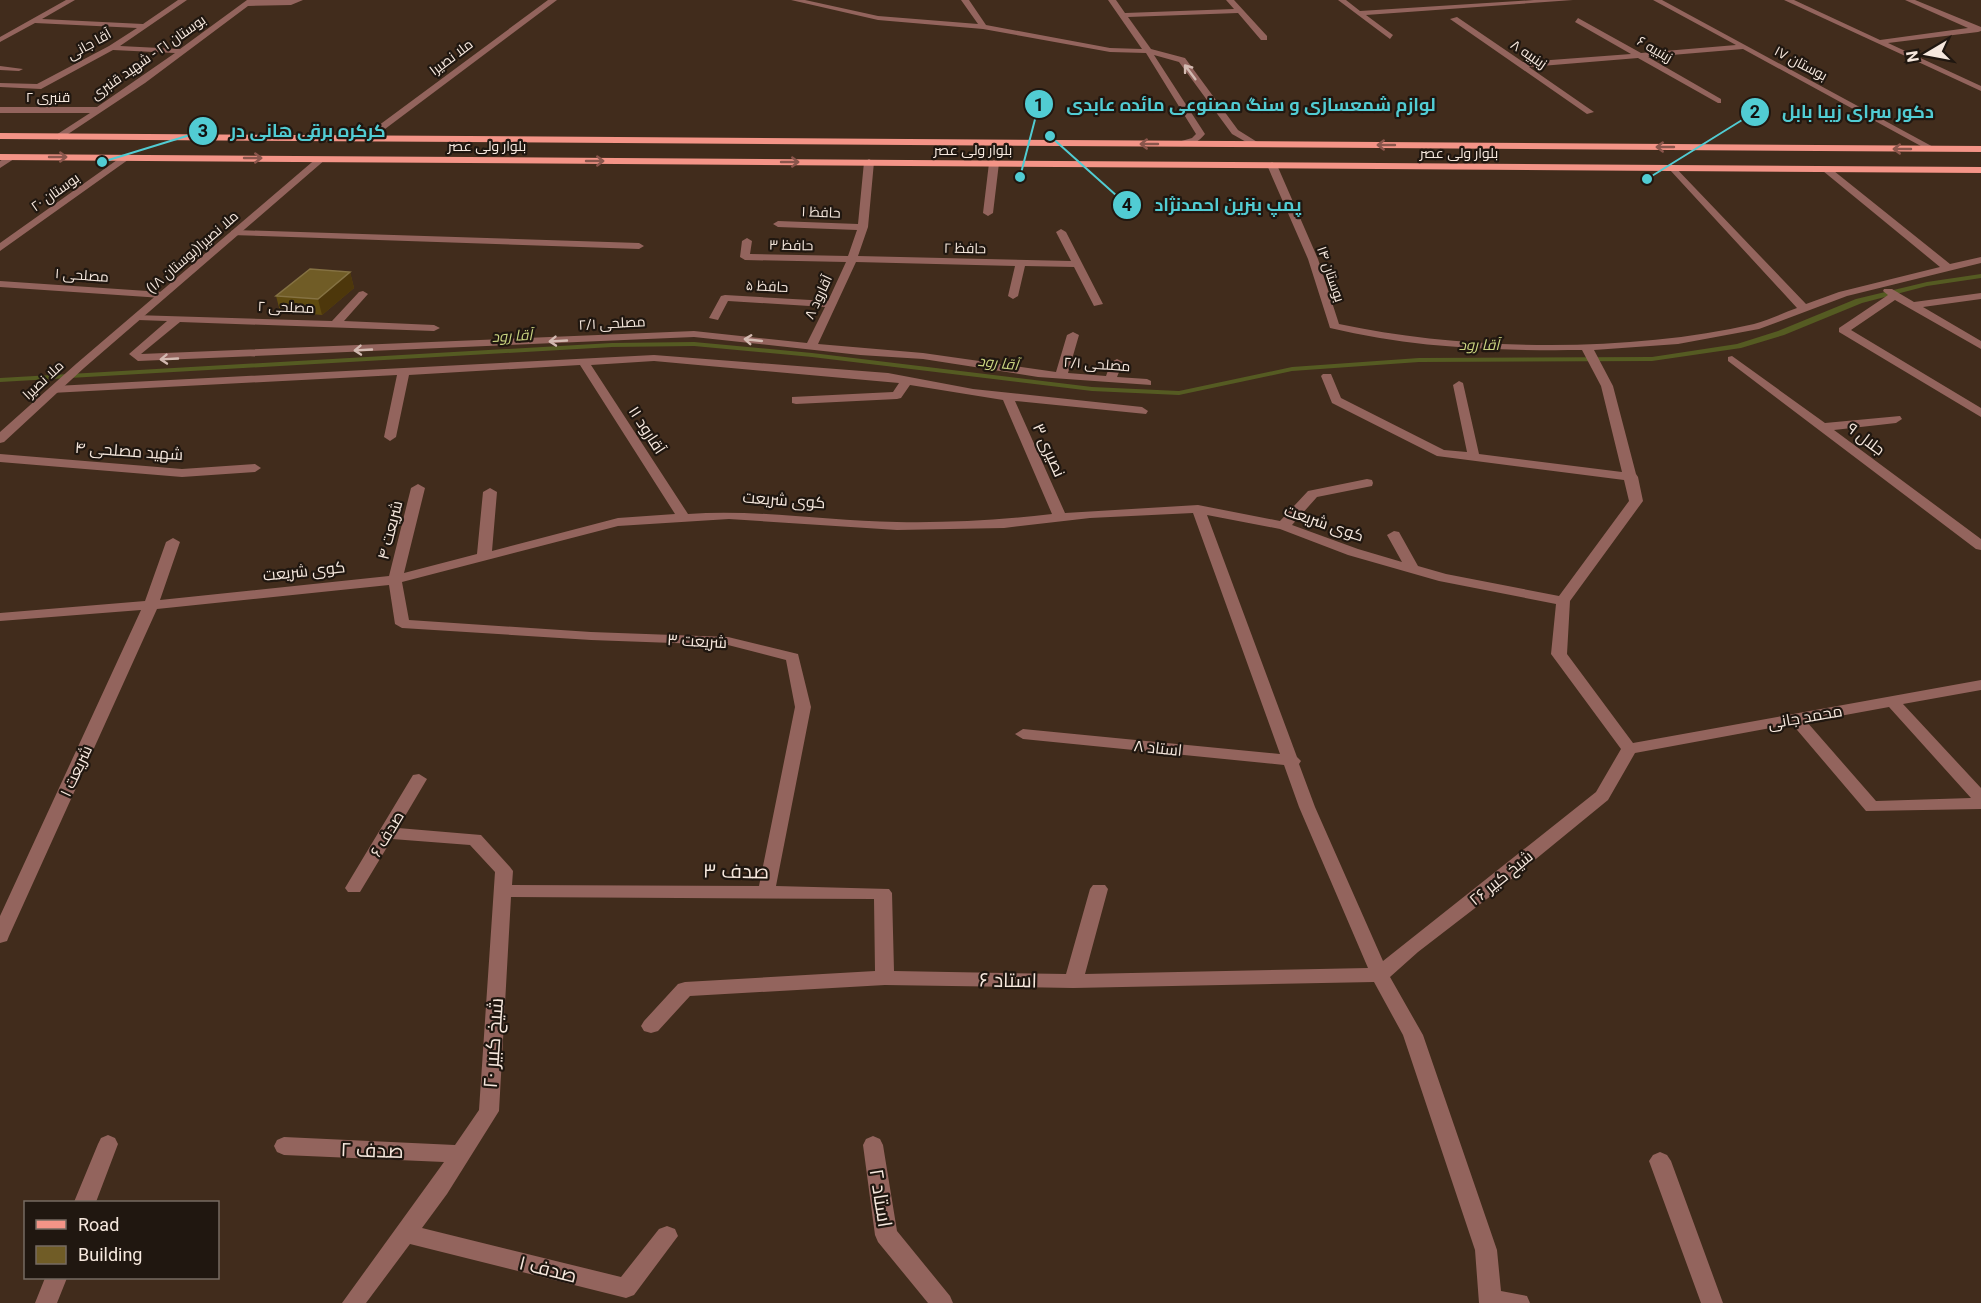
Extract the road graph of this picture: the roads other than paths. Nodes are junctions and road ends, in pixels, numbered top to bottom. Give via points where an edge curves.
1 (71, 0) edge
2 (183, 0) edge
3 (299, 0) edge
4 (553, 0) edge
5 (795, 0) edge
6 (964, 0) edge
7 (1112, 0) edge
8 (1230, 0) edge
9 (1342, 0) edge
10 (1569, 0) edge
11 (1657, 0) edge
12 (1788, 0) edge
13 (1909, 0) edge
14 (250, 2) edge
15 (1475, 3) edge
16 (1240, 11) junction
17 (1359, 13) junction
18 (1124, 15) junction
19 (1454, 19) dead end
20 (1578, 20) dead end
21 (33, 21) junction
22 (145, 26) junction
23 (983, 27) junction
24 (1980, 30) edge
25 (2, 37) edge
26 (1390, 37) dead end
27 (1264, 39) dead end
28 (1879, 42) junction
29 (1745, 47) junction
30 (112, 48) junction
31 (179, 51) junction
32 (1148, 51) junction
33 (1638, 55) junction
34 (1520, 65) junction
35 (0, 68) edge
36 (19, 69) dead end
37 (0, 85) edge
38 (1981, 89) edge
39 (1718, 101) dead end
40 (0, 110) edge
41 (97, 110) junction
42 (1590, 111) dead end
43 (0, 136) edge
44 (58, 136) junction
45 (366, 139) junction
46 (567, 140) junction
47 (1181, 144) junction
48 (1258, 145) junction
49 (1933, 149) junction
50 (1981, 149) edge
51 (0, 157) edge
52 (12, 157) junction
53 (127, 157) junction
54 (321, 159) junction
55 (553, 160) junction
56 (869, 162) junction
57 (994, 163) junction
58 (0, 165) edge
59 (1272, 165) junction
60 (1673, 168) junction
61 (1826, 169) junction
62 (1980, 171) edge
63 (988, 213) dead end
64 (778, 224) dead end
65 (863, 227) junction
66 (1060, 232) dead end
67 (235, 233) junction
68 (747, 241) dead end
69 (639, 246) dead end
70 (0, 248) edge
71 (852, 260) junction
72 (1981, 260) edge
73 (1021, 263) junction
74 (1077, 264) junction
75 (1947, 267) junction
76 (0, 284) edge
77 (1877, 285) junction
78 (363, 294) dead end
79 (1895, 295) junction
80 (162, 296) junction
81 (1013, 296) dead end
82 (1981, 296) edge
83 (831, 304) junction
84 (1098, 304) dead end
85 (1912, 305) junction
86 (1804, 309) junction
87 (138, 317) junction
88 (178, 318) junction
89 (714, 318) dead end
90 (335, 324) junction
91 (434, 328) dead end
92 (1073, 335) dead end
93 (1586, 346) junction
94 (1981, 346) edge
95 (811, 347) junction
96 (1732, 359) dead end
97 (583, 361) junction
98 (1116, 362) dead end
99 (80, 366) joint
100 (404, 370) junction
101 (1061, 376) junction
102 (1327, 376) dead end
103 (907, 380) junction
104 (1110, 380) junction
105 (1147, 383) dead end
106 (1459, 385) dead end
107 (55, 390) junction
108 (1007, 396) junction
109 (796, 400) dead end
110 (1142, 411) dead end
111 (1981, 413) edge
112 (1896, 419) dead end
113 (1822, 427) junction
114 (390, 437) dead end
115 (0, 440) edge
116 (0, 458) edge
117 (1474, 458) junction
118 (255, 468) dead end
119 (1632, 477) junction
120 (1367, 483) dead end
121 (418, 488) dead end
122 (490, 492) dead end
123 (1198, 509) junction
124 (1060, 517) junction
125 (684, 518) junction
126 (1283, 526) junction
127 (1394, 535) dead end
128 (173, 542) dead end
129 (1981, 546) edge
130 (484, 558) junction
131 (1413, 569) junction
132 (395, 580) junction
133 (1563, 601) junction
134 (151, 605) junction
135 (0, 617) edge
136 (1981, 685) edge
137 (1892, 701) junction
138 (1796, 719) junction
139 (1023, 734) dead end
140 (1629, 749) junction
141 (1293, 761) junction
142 (419, 779) dead end
143 (1981, 798) edge
144 (1981, 803) edge
145 (387, 833) junction
146 (354, 888) dead end
147 (1099, 889) dead end
148 (503, 891) junction
149 (766, 894) junction
150 (0, 936) edge
151 (1380, 975) junction
152 (885, 978) junction
153 (1073, 981) junction
154 (651, 1026) dead end
155 (108, 1144) dead end
156 (873, 1145) dead end
157 (284, 1146) dead end
158 (461, 1154) junction
159 (1660, 1161) dead end
160 (86, 1201) edge
161 (405, 1233) junction
162 (667, 1236) dead end
163 (56, 1279) edge
164 (1490, 1302) edge
165 (46, 1303) edge
166 (353, 1303) edge
167 (942, 1303) edge
168 (1519, 1303) edge
169 (1712, 1303) edge

1 - 21 street
2 - 22 street, آقا جانی
3 - 14 street
4 - 45 street, ملا نصیرا
5 - 23 street via 878,18
6 - 23 street
7 - 18 street
8 - 16 street
9 - 17 street
10 - 15 street
11 - 29 street, بوستان ۱۷
12 - 28 street
13 - 24 street
14 - 31 street, بوستان ۲۱ - شهید قنبری
15 - 17 street
16 - 18 street
16 - 27 street
17 - 26 street
18 - 32 street
19 - 34 street, زینبیه ۸
20 - 33 street, زینبیه ۶
21 - 22 street
21 - 25 street
22 - 30 street, آقا جانی
23 - 32 street via 1110,50
24 - 28 street
28 - 38 street
29 - 33 street
29 - 49 street, بوستان ۱۷
30 - 31 street
30 - 37 street, آقا جانی via 38,87
31 - 41 street, بوستان ۲۱ - شهید قنبری
32 - 47 street via 1201,134
48 -> 32 street via 1235,132 1182,60
33 - 34 street
33 - 39 street, زینبیه ۶
34 - 42 street, زینبیه ۸
35 - 36 street
40 - 41 street, قنبری ۲
41 - 44 street, بوستان ۲۱ - شهید قنبری
43 - 44 main road, بلوار ولی عصر
44 - 45 main road, بلوار ولی عصر
45 - 46 main road, بلوار ولی عصر
47 -> 46 main road, بلوار ولی عصر
46 - 55 main road
47 - 48 main road, بلوار ولی عصر
49 -> 48 main road, بلوار ولی عصر
49 - 50 main road, بلوار ولی عصر
51 - 52 main road, بلوار ولی عصر
52 -> 53 main road, بلوار ولی عصر
52 - 58 street
53 -> 54 main road, بلوار ولی عصر
53 - 70 street, بوستان ۲۰
54 - 55 main road, بلوار ولی عصر
54 - 67 street, ملا نصیرا(بوستان ۱۸)
55 -> 56 main road, بلوار ولی عصر
56 - 57 main road, بلوار ولی عصر
56 - 65 street, آقارود ۸
57 - 59 main road, بلوار ولی عصر
57 - 63 street
59 - 60 main road, بلوار ولی عصر
59 - 93 street, بوستان ۱۴ via 1313,259 1334,326 1395,339 1527,347
60 - 61 main road, بلوار ولی عصر
60 - 86 street
61 - 62 main road, بلوار ولی عصر
61 - 75 street
64 - 65 street, حافظ ۱
65 - 71 street, آقارود ۸
66 - 74 street
67 - 69 street
67 - 80 street, ملا نصیرا(بوستان ۱۸)
68 - 71 street, حافظ ۳ via 745,257
71 - 73 street, حافظ ۲
71 - 83 street, آقارود ۸
72 - 75 street
73 - 74 street, حافظ ۲
73 - 81 street
74 - 84 street
75 - 77 street
76 - 80 street, مصلحی ۱
77 - 79 street
77 - 86 street
78 - 90 street
79 - 85 street
79 - 111 street via 1843,330
80 - 87 street, ملا نصیرا(بوستان ۱۸)
82 - 85 street
83 - 89 street, حافظ ۵ via 725,298
83 - 95 street, آقارود ۸
85 - 94 street
86 - 93 street via 1759,326 1678,341
87 - 88 street, مصلحی ۲
87 - 99 street, ملا نصیرا(بوستان ۱۸)
88 - 90 street, مصلحی ۲
95 -> 88 street, مصلحی ۲/۱ via 694,334 138,358 135,354
90 - 91 street, مصلحی ۲
92 - 101 street
93 - 119 street via 1607,386
95 - 101 street, مصلحی ۲/۱ via 923,356
96 - 113 street, جلال ۹
97 - 100 street
97 - 103 street via 654,358
97 - 125 street, آقارود ۱۱
98 - 104 street
99 - 107 street, ملا نصیرا
100 - 107 street
100 - 114 street
101 - 104 street, مصلحی ۲/۱
102 - 117 street via 1336,400 1441,453
103 - 108 street
103 - 109 street via 897,395
104 - 105 street, مصلحی ۲/۱
106 - 117 street
107 - 115 street, ملا نصیرا
108 - 110 street
108 - 124 street, نصیری ۳
112 - 113 street
113 - 129 street, جلال ۹
116 - 118 street, شهید مصلحی ۴ via 182,473
117 - 119 street
119 - 133 street via 1636,501
120 - 126 street via 1313,494
121 - 132 street, شریعت ۴
122 - 130 street
123 - 124 street, کوی شریعت
123 - 126 street, کوی شریعت
123 - 141 street
124 - 125 street, کوی شریعت via 1004,524 897,526 729,515
125 - 130 street, کوی شریعت via 618,522
126 - 131 street, کوی شریعت
127 - 131 street
128 - 134 street, شریعت ۱
130 - 132 street, کوی شریعت
131 - 133 street, کوی شریعت
132 - 134 street, کوی شریعت
132 - 149 street, شریعت ۳ via 402,624 728,641 793,657 803,707
133 - 140 street via 1559,654
134 - 135 street, کوی شریعت
134 - 150 street, شریعت ۱
136 - 137 street, محمد جانی
137 - 138 street, محمد جانی
137 - 143 street
138 - 140 street, محمد جانی
138 - 144 street via 1872,807
139 - 141 street, استاد ۸
140 - 151 street, شیخ کبیر ۲۶ via 1602,796 1486,891 1411,946
141 - 151 street via 1307,807
142 - 145 street, صدف ۶
145 - 146 street, صدف ۶
145 - 148 street, شیخ کبیر ۲۰ via 475,839 504,871
147 - 153 street
148 - 149 street, صدف ۳
148 - 158 street, شیخ کبیر ۲۰ via 489,1111
149 - 152 street, صدف ۳ via 883,893
151 - 153 street, استاد ۶
151 - 164 street via 1413,1035 1482,1238
152 - 153 street, استاد ۶
152 - 154 street, استاد ۶ via 685,989
155 - 160 street
156 - 167 street, استاد ۲ via 886,1235
157 - 158 street, صدف ۲
158 - 161 street, شیخ کبیر ۲۰
159 - 169 street
161 - 162 street, صدف ۱ via 626,1288
161 - 166 street, شیخ کبیر ۲۰
163 - 165 street
164 - 168 street

